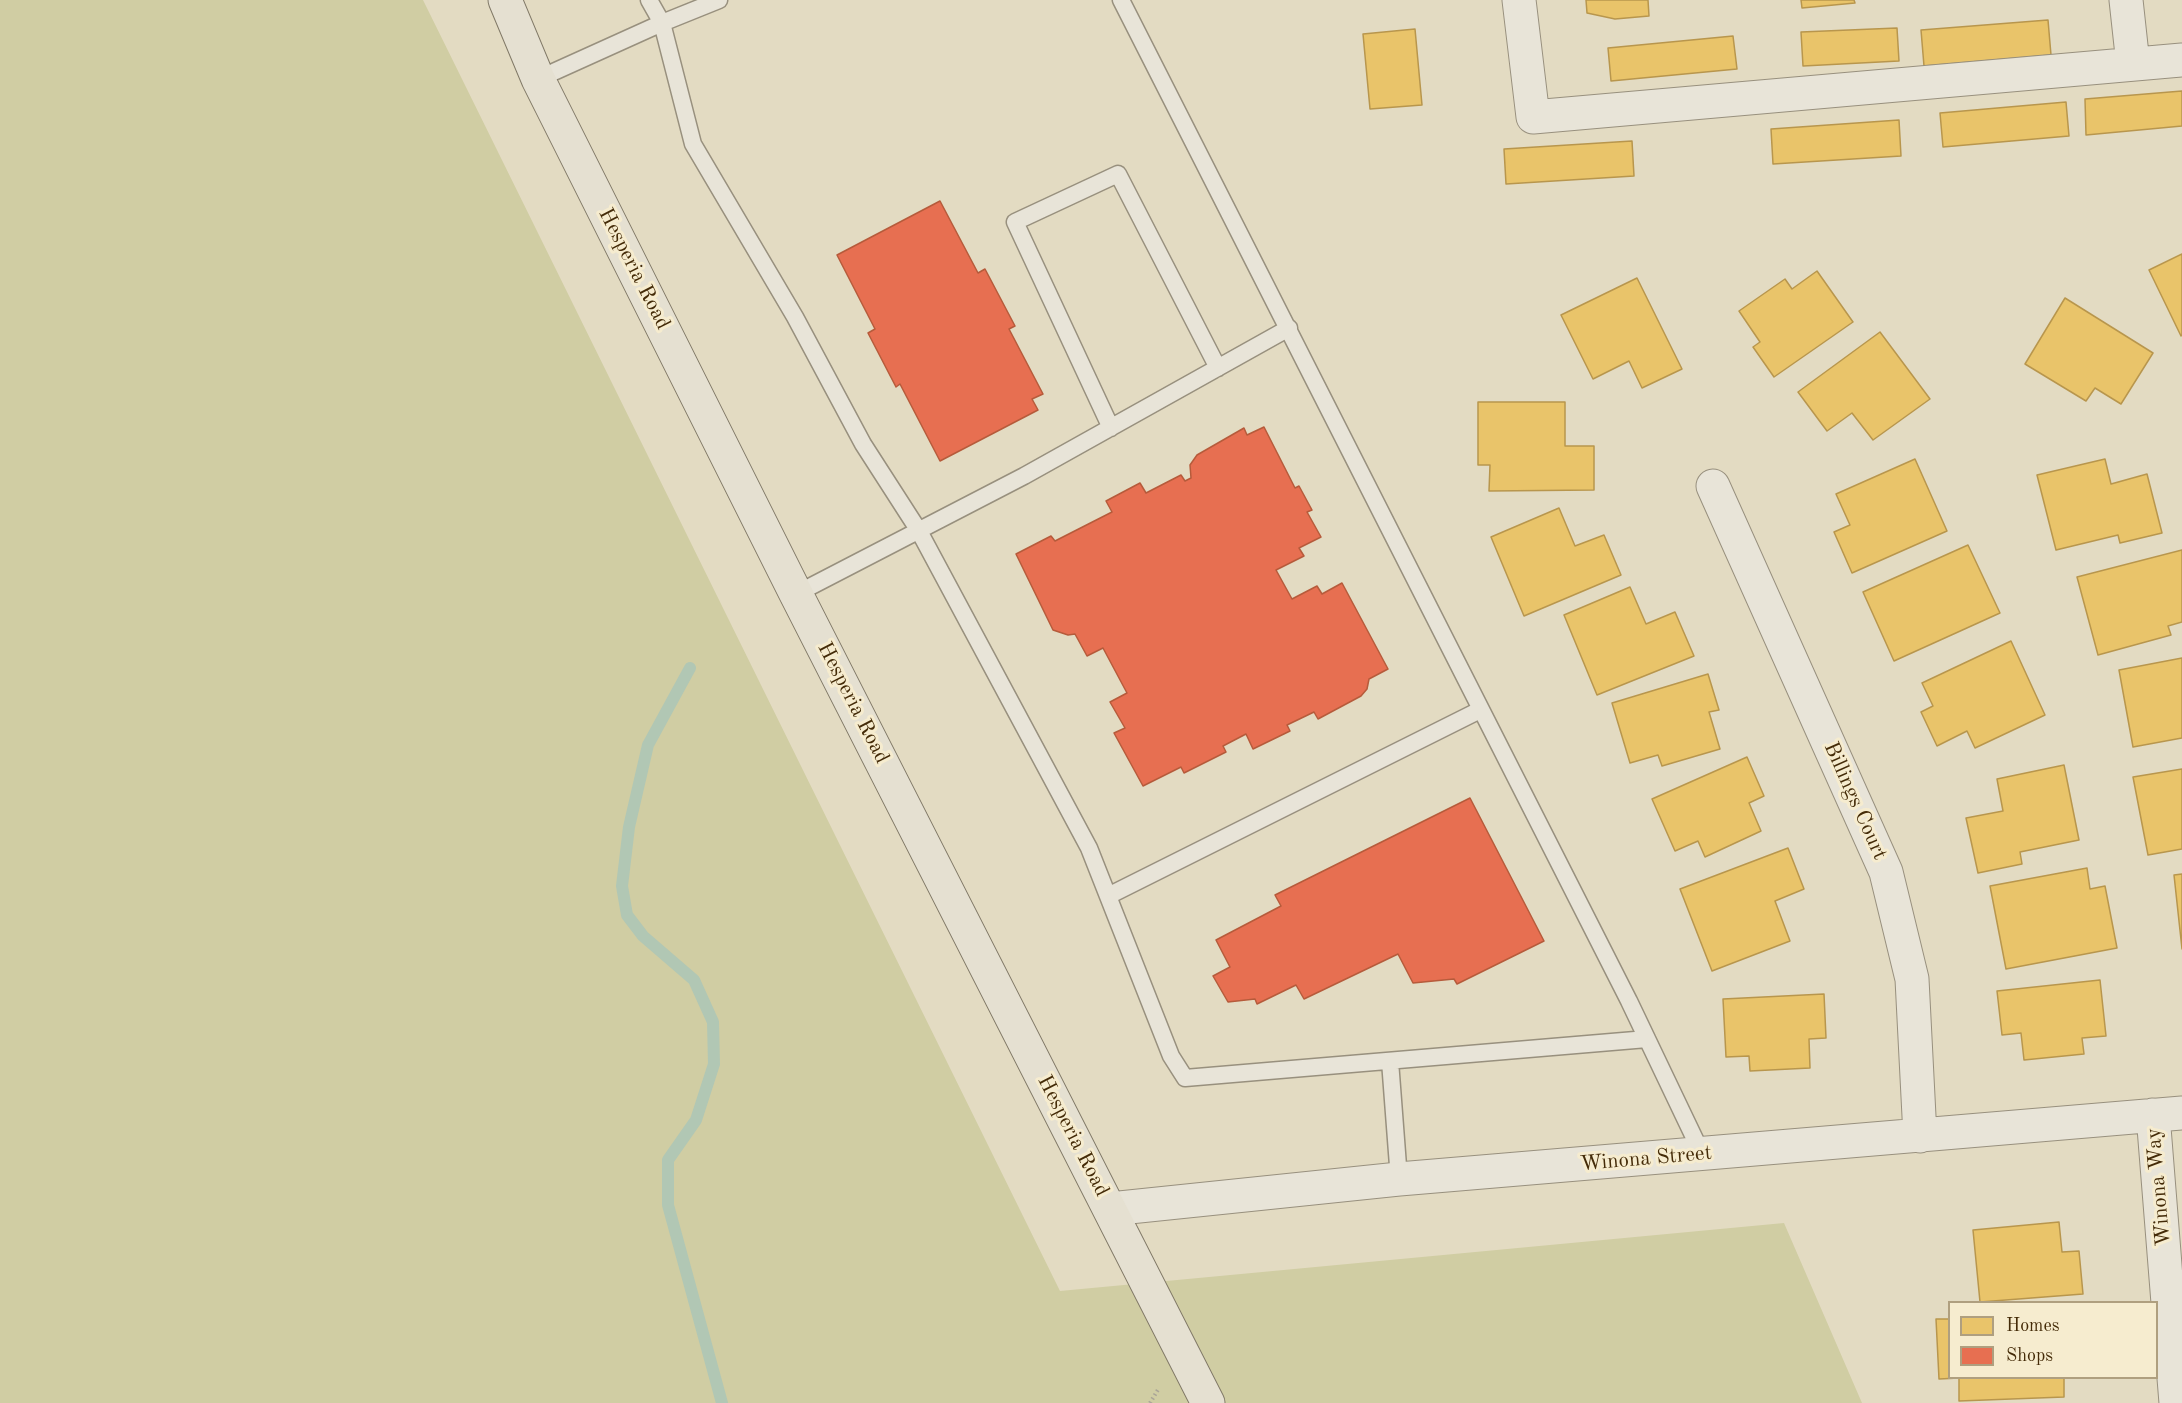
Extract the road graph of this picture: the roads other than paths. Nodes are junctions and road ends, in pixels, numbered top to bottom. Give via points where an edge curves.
1 (505, 0) edge
2 (649, 0) edge
3 (719, 0) edge
4 (1121, 0) edge
5 (1519, 0) edge
6 (2126, 0) edge
7 (662, 23) junction
8 (2182, 60) edge
9 (2133, 64) junction
10 (538, 79) junction
11 (1289, 328) junction
12 (1218, 368) junction
13 (1111, 428) junction
14 (1713, 486) dead end
15 (919, 531) junction
16 (796, 594) junction
17 (1480, 710) junction
18 (1108, 896) junction
19 (1647, 1039) junction
20 (1390, 1061) junction
21 (2168, 1114) edge
22 (1920, 1137) junction
23 (1702, 1154) junction
24 (1399, 1179) junction
25 (1110, 1209) junction
26 (1208, 1403) edge
27 (2176, 1403) edge

1 - 10 main road, Hesperia Road
2 - 7 lane
3 - 7 lane
4 - 11 lane
5 - 9 street via 1533,117
6 - 9 street
7 - 10 lane
7 - 15 lane via 693,144 795,317 863,444
8 - 9 street
10 - 16 main road, Hesperia Road
11 - 12 lane
11 - 17 lane
12 - 13 lane
12 - 13 lane via 1118,174 1014,222
13 - 15 lane
14 - 22 street, Billings Court via 1886,872 1912,979
15 - 16 lane
15 - 18 lane via 1089,848
16 - 25 main road, Hesperia Road
17 - 18 lane
17 - 19 lane
18 - 20 lane via 1171,1056 1185,1078
19 - 20 lane
19 - 23 lane
20 - 24 lane
21 - 22 street, Winona Street
21 - 27 street, Winona Way
22 - 23 street, Winona Street
23 - 24 street, Winona Street
24 - 25 street, Winona Street
25 - 26 main road, Hesperia Road

